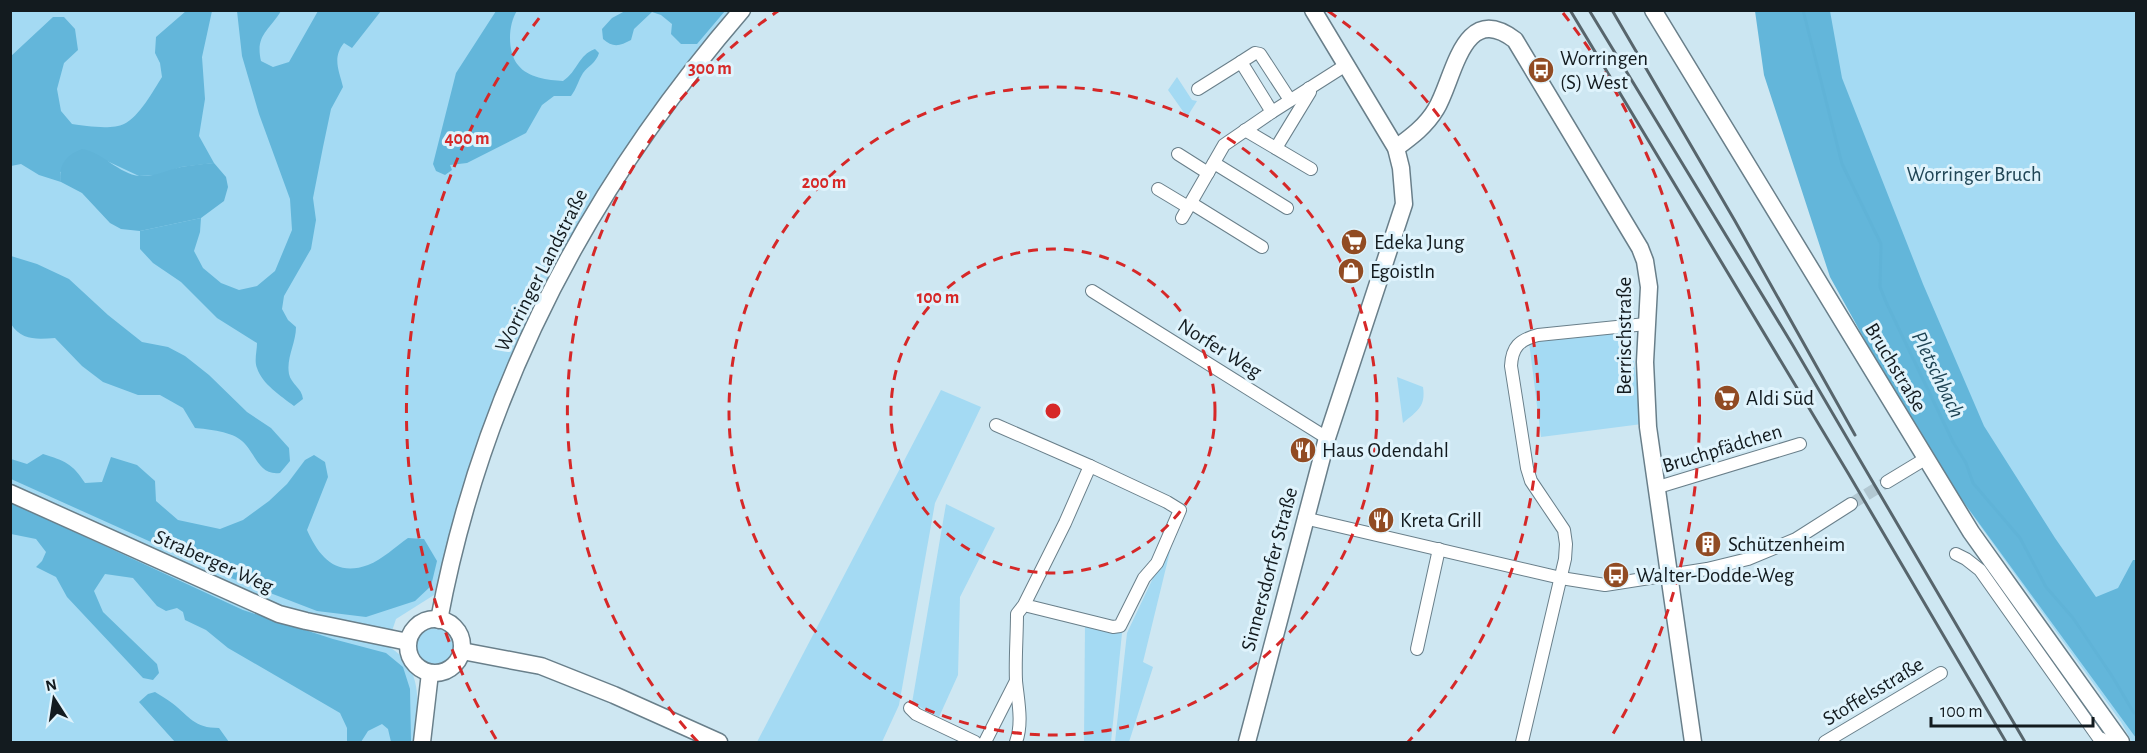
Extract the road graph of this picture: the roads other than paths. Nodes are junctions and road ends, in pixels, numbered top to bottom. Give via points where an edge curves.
1 (742, 10) edge
2 (1313, 10) edge
3 (1653, 10) edge
4 (1241, 62) junction
5 (1346, 65) junction
6 (1310, 88) junction
7 (1198, 89) dead end
8 (1290, 100) junction
9 (1272, 112) junction
10 (1245, 130) junction
11 (1276, 148) junction
12 (1396, 148) junction
13 (1178, 154) dead end
14 (1211, 168) junction
15 (1311, 169) dead end
16 (1158, 189) dead end
17 (1287, 208) dead end
18 (1187, 209) junction
19 (1262, 247) dead end
20 (1092, 291) dead end
21 (1646, 324) junction
22 (996, 425) dead end
23 (1327, 438) junction
24 (1800, 444) dead end
25 (1925, 459) junction
26 (1090, 466) junction
27 (1887, 482) tunnel mouth
28 (1655, 488) junction
29 (10, 493) edge
30 (1851, 504) tunnel mouth
31 (1305, 518) junction
32 (1439, 549) junction
33 (1956, 554) dead end
34 (1668, 576) junction
35 (1561, 578) junction
36 (1024, 605) junction
37 (440, 620) junction
38 (408, 642) junction
39 (1417, 649) dead end
40 (462, 651) junction
41 (430, 673) junction
42 (1941, 673) dead end
43 (1016, 681) junction
44 (910, 708) dead end
45 (2119, 739) edge
46 (422, 742) edge
47 (719, 742) edge
48 (975, 742) edge
49 (985, 742) edge
50 (1016, 742) edge
51 (1247, 742) edge
52 (1522, 742) edge
53 (1693, 742) edge
54 (1825, 742) edge

1 - 37 main road, Worringer Landstraße via 641,139 586,225 541,310 482,458 459,532
2 - 5 main road, Sinnersdorfer Straße
3 - 25 main road, Bruchstraße
4 - 7 street
4 - 8 street via 1260,54
4 - 9 street
5 - 6 street
5 - 12 main road, Sinnersdorfer Straße
6 - 8 street
6 - 11 street
8 - 9 street
9 - 10 street
10 - 11 street
10 - 14 street via 1224,145
11 - 15 street
12 - 21 main road, Berrischstraße via 1426,124 1436,110 1465,41 1482,30 1497,30 1509,36 1640,248 1648,287
12 - 23 main road, Sinnersdorfer Straße via 1404,204
13 - 14 street
14 - 17 street
14 - 18 street
16 - 18 street
18 - 19 street
20 - 23 street, Norfer Weg
21 - 28 main road, Berrischstraße via 1648,427
21 - 35 street via 1538,335 1525,338 1512,353 1527,468 1531,481 1564,530
22 - 26 street
23 - 31 main road, Sinnersdorfer Straße
24 - 28 street, Bruchpfädchen
25 - 27 street
25 - 45 main road, Bruchstraße via 1971,532
26 - 36 street
26 - 36 street via 1180,510 1157,562 1144,578 1120,626
28 - 34 main road, Berrischstraße
29 - 38 main road, Straberger Weg via 279,614
30 - 34 street via 1774,549 1717,567
31 - 32 street
31 - 51 main road, Sinnersdorfer Straße
32 - 35 street
32 - 39 street
33 - 45 street, Bruchstraße via 1980,570 2098,737 2108,742
34 - 35 street via 1605,585
34 - 53 main road, Berrischstraße
35 - 52 street
36 - 43 street via 1017,614
37 - 38 main road via 419,624
37 - 40 main road via 454,627
38 - 41 main road via 415,665
40 - 41 main road via 447,671
40 - 47 main road via 541,666
41 - 46 main road
42 - 54 street, Stoffelsstraße
43 - 49 street
43 - 50 street
44 - 48 street

